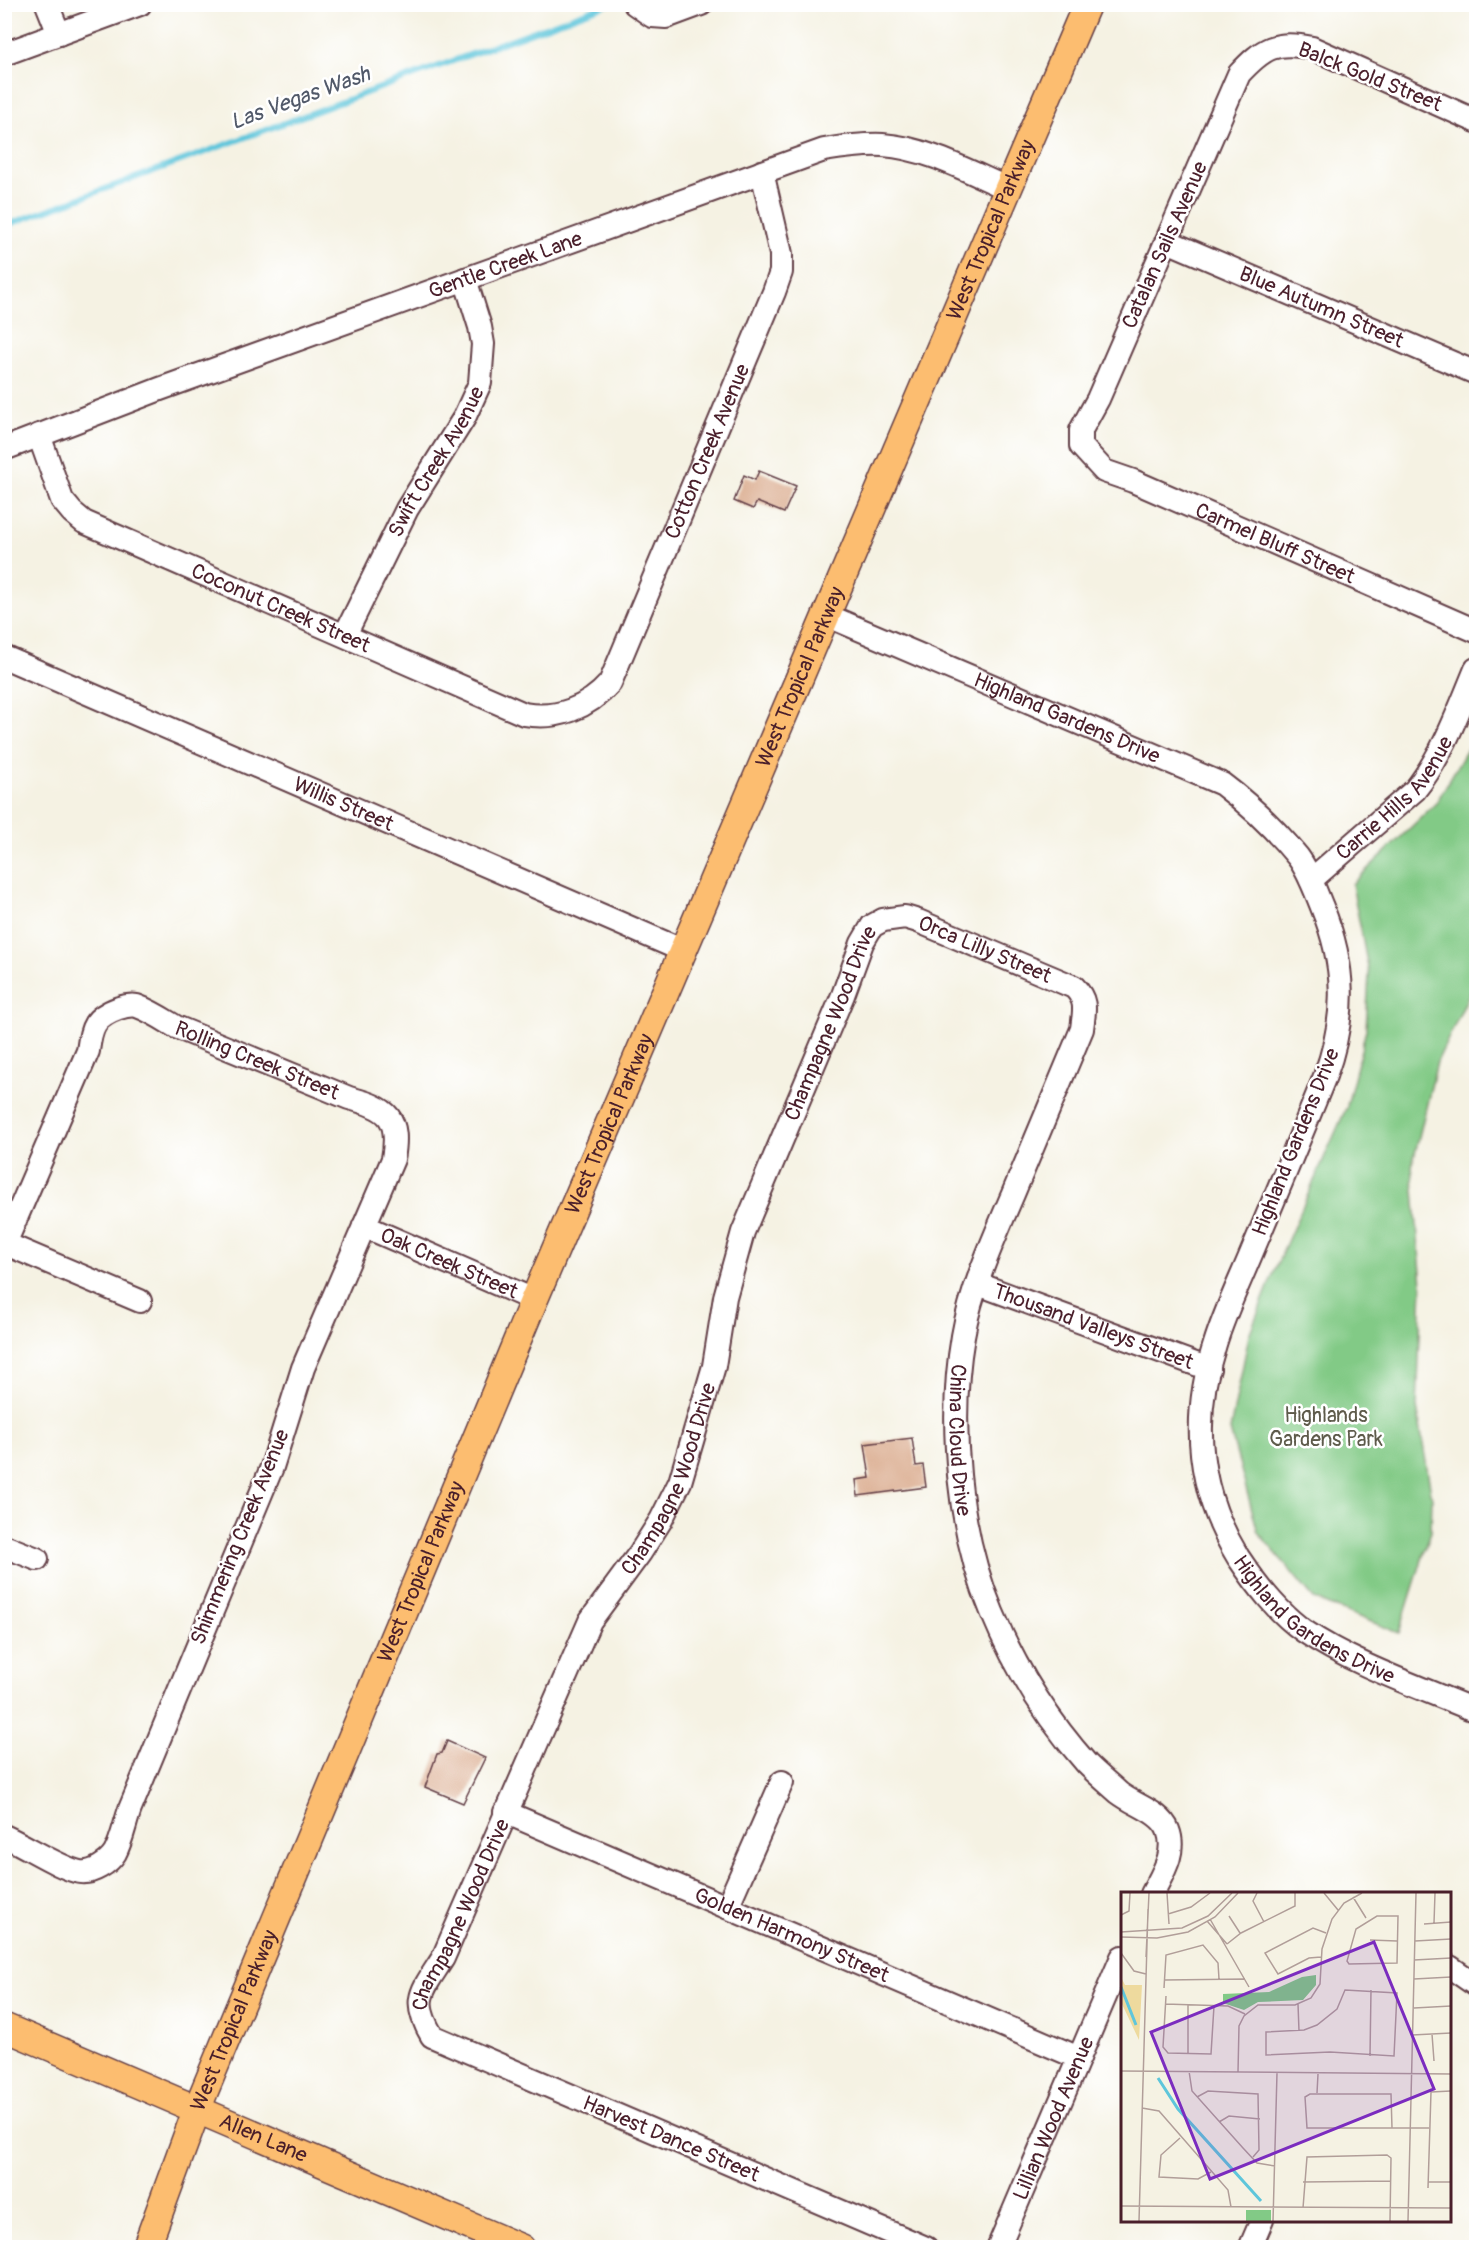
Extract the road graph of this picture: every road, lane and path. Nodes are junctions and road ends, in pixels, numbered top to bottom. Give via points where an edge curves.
1 (47, 4) edge
2 (140, 4) edge
3 (635, 4) edge
4 (701, 4) edge
5 (1087, 4) edge
6 (59, 34) junction
7 (1263, 51) joint
8 (4, 54) edge
9 (1476, 121) edge
10 (762, 172) junction
11 (1009, 189) junction
12 (1167, 241) junction
13 (465, 279) junction
14 (1476, 373) edge
15 (39, 435) junction
16 (1081, 446) joint
17 (4, 448) edge
18 (826, 615) junction
19 (1476, 631) edge
20 (345, 635) junction
21 (4, 657) edge
22 (1476, 669) edge
23 (574, 709) joint
24 (1311, 880) junction
25 (883, 920) joint
26 (684, 951) junction
27 (1083, 995) joint
28 (396, 1130) joint
29 (364, 1226) junction
30 (5, 1245) edge
31 (978, 1284) junction
32 (534, 1300) junction
33 (140, 1301) dead end
34 (1209, 1369) junction
35 (4, 1546) edge
36 (37, 1559) dead end
37 (1476, 1711) edge
38 (782, 1782) dead end
39 (505, 1812) junction
40 (4, 1836) edge
41 (1153, 1892) edge
42 (727, 1907) junction
43 (1121, 1959) edge
44 (1451, 1968) edge
45 (1476, 1985) edge
46 (423, 2022) joint
47 (4, 2027) edge
48 (1079, 2058) junction
49 (197, 2109) junction
50 (1261, 2222) edge
51 (146, 2247) edge
52 (521, 2247) edge
53 (927, 2247) edge
54 (998, 2247) edge
55 (1250, 2247) edge

1 - 6 street
2 - 6 street
3 - 4 street via 652,16 666,17
5 - 11 main road, West Tropical Parkway
6 - 8 street
7 - 9 street, Balck Gold Street via 1276,45 1312,48
7 - 12 street, Catalan Sails Avenue via 1239,74
10 - 11 street, Gentle Creek Lane via 824,150 883,145 928,155
10 - 13 street, Gentle Creek Lane
10 - 23 street, Cotton Creek Avenue via 781,254 781,272 774,292 610,682 587,704
11 - 18 main road, West Tropical Parkway
12 - 14 street, Blue Autumn Street
12 - 16 street, Catalan Sails Avenue via 1081,430
13 - 15 street, Gentle Creek Lane
13 - 20 street, Swift Creek Avenue via 483,344 480,383 464,418 407,509
15 - 17 street, Gentle Creek Lane
15 - 20 street, Coconut Creek Street via 62,500 84,522
16 - 19 street, Carmel Bluff Street via 1104,471
18 - 24 street, Highland Gardens Drive via 1222,784 1270,826 1299,859
18 - 26 main road, West Tropical Parkway
20 - 23 street, Coconut Creek Street via 524,714 553,716
21 - 26 street, Willis Street
22 - 24 street, Carrie Hills Avenue via 1428,774
24 - 34 street, Highland Gardens Drive via 1337,947 1342,980 1335,1049 1215,1344
25 - 27 street, Orca Lilly Street via 905,917 918,921 1074,987
25 - 39 street, Champagne Wood Drive via 872,926 862,943 742,1232 724,1297 714,1366 680,1482 640,1553 590,1621
26 - 32 main road, West Tropical Parkway
27 - 31 street, China Cloud Drive via 1082,1029 998,1227
28 - 29 street, Shimmering Creek Avenue via 393,1160
28 - 30 street, Rolling Creek Street via 380,1109 367,1102 176,1027 135,1005 110,1011 99,1017 91,1031 88,1051
29 - 32 street, Oak Creek Street
29 - 40 street, Shimmering Creek Avenue via 303,1368 273,1467 115,1852 96,1869 82,1873
30 - 33 street
31 - 34 street, Thousand Valleys Street
31 - 41 street, China Cloud Drive via 963,1335 956,1422 958,1466 976,1568 1011,1654 1049,1715 1088,1764 1119,1793 1165,1822 1171,1852
32 - 49 main road, West Tropical Parkway
34 - 37 street, Highland Gardens Drive via 1202,1398 1200,1436 1204,1473 1214,1509 1252,1579 1304,1630 1337,1650
35 - 36 street
38 - 42 street
39 - 42 street, Golden Harmony Street
39 - 46 street, Champagne Wood Drive via 443,1958 423,1988
42 - 48 street, Golden Harmony Street
43 - 48 street, Lillian Wood Avenue
44 - 45 street
46 - 53 street, Harvest Dance Street via 432,2036
47 - 49 main road, Allen Lane
48 - 54 street, Lillian Wood Avenue
49 - 51 main road, West Tropical Parkway
49 - 52 main road, Allen Lane
50 - 55 street

